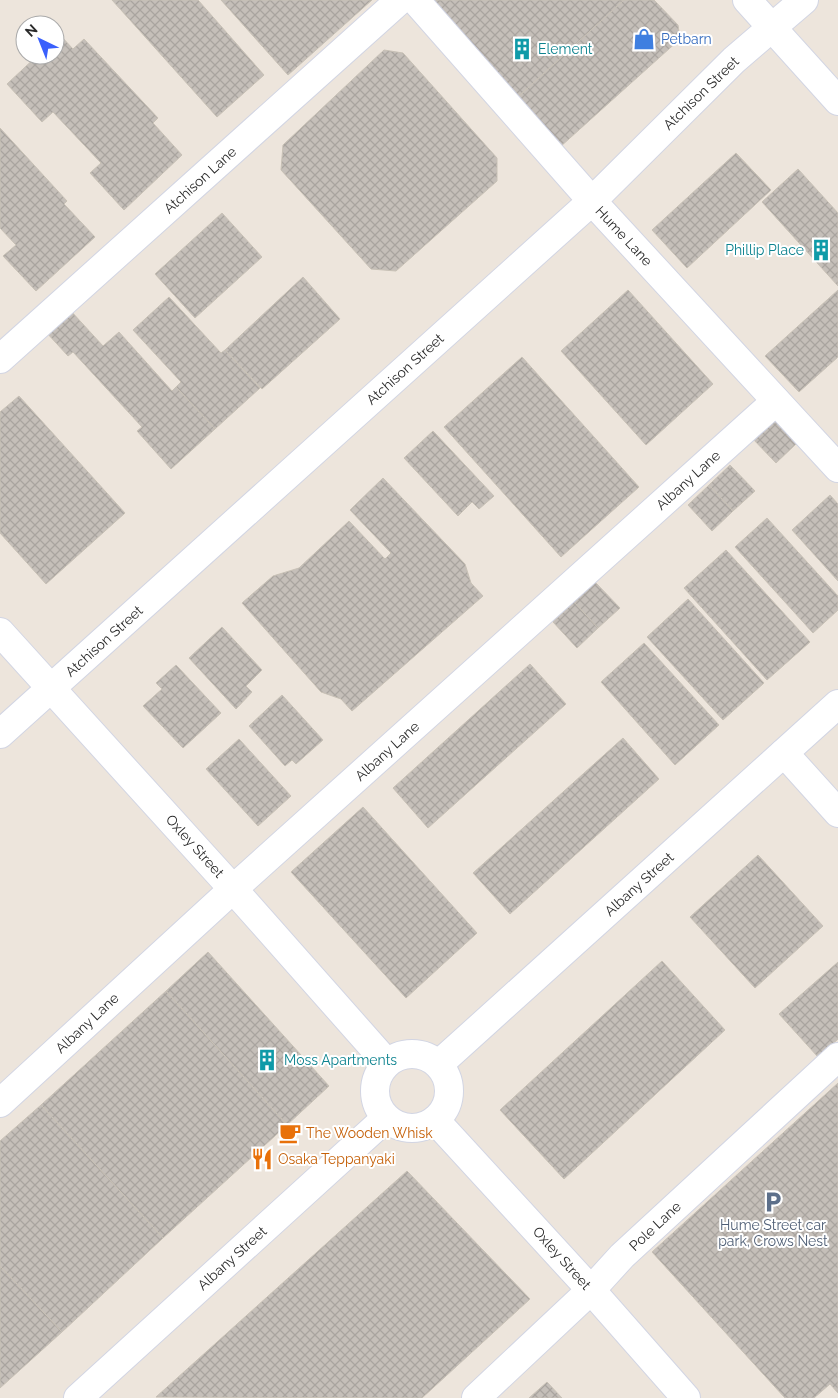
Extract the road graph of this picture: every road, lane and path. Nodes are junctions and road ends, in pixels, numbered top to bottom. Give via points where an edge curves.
1 (400, 0) edge
2 (415, 0) edge
3 (747, 0) edge
4 (804, 0) edge
5 (771, 27) junction
6 (838, 100) edge
7 (592, 201) junction
8 (0, 359) edge
9 (776, 401) junction
10 (838, 468) edge
11 (0, 632) edge
12 (51, 688) junction
13 (838, 704) edge
14 (0, 734) edge
15 (784, 754) junction
16 (838, 813) edge
17 (233, 889) junction
18 (838, 1056) edge
19 (387, 1063) junction
20 (438, 1064) junction
21 (0, 1103) edge
22 (386, 1118) junction
23 (435, 1120) junction
24 (591, 1290) junction
25 (78, 1398) edge
26 (476, 1398) edge
27 (686, 1398) edge

1 - 8 street, Atchison Lane
2 - 7 street, Hume Lane
3 - 5 street
4 - 5 street, Atchison Street
5 - 6 street
5 - 7 street, Atchison Street
7 - 9 street, Hume Lane
7 - 12 street, Atchison Street
9 - 10 street, Hume Lane
9 - 17 street, Albany Lane
11 - 12 street, Oxley Street
12 - 14 street, Atchison Street
12 - 17 street, Oxley Street
13 - 15 street, Albany Street
15 - 16 street
15 - 20 street, Albany Street
17 - 19 street, Oxley Street
17 - 21 street, Albany Lane
18 - 24 street, Pole Lane via 756,1145 622,1256
19 - 20 street via 398,1056 413,1054
19 - 22 street via 374,1090 377,1105
20 - 23 street via 449,1092 445,1107
22 - 23 street via 410,1128
22 - 25 street, Albany Street
23 - 24 street, Oxley Street
24 - 26 street, Pole Lane
24 - 27 street, Oxley Street

